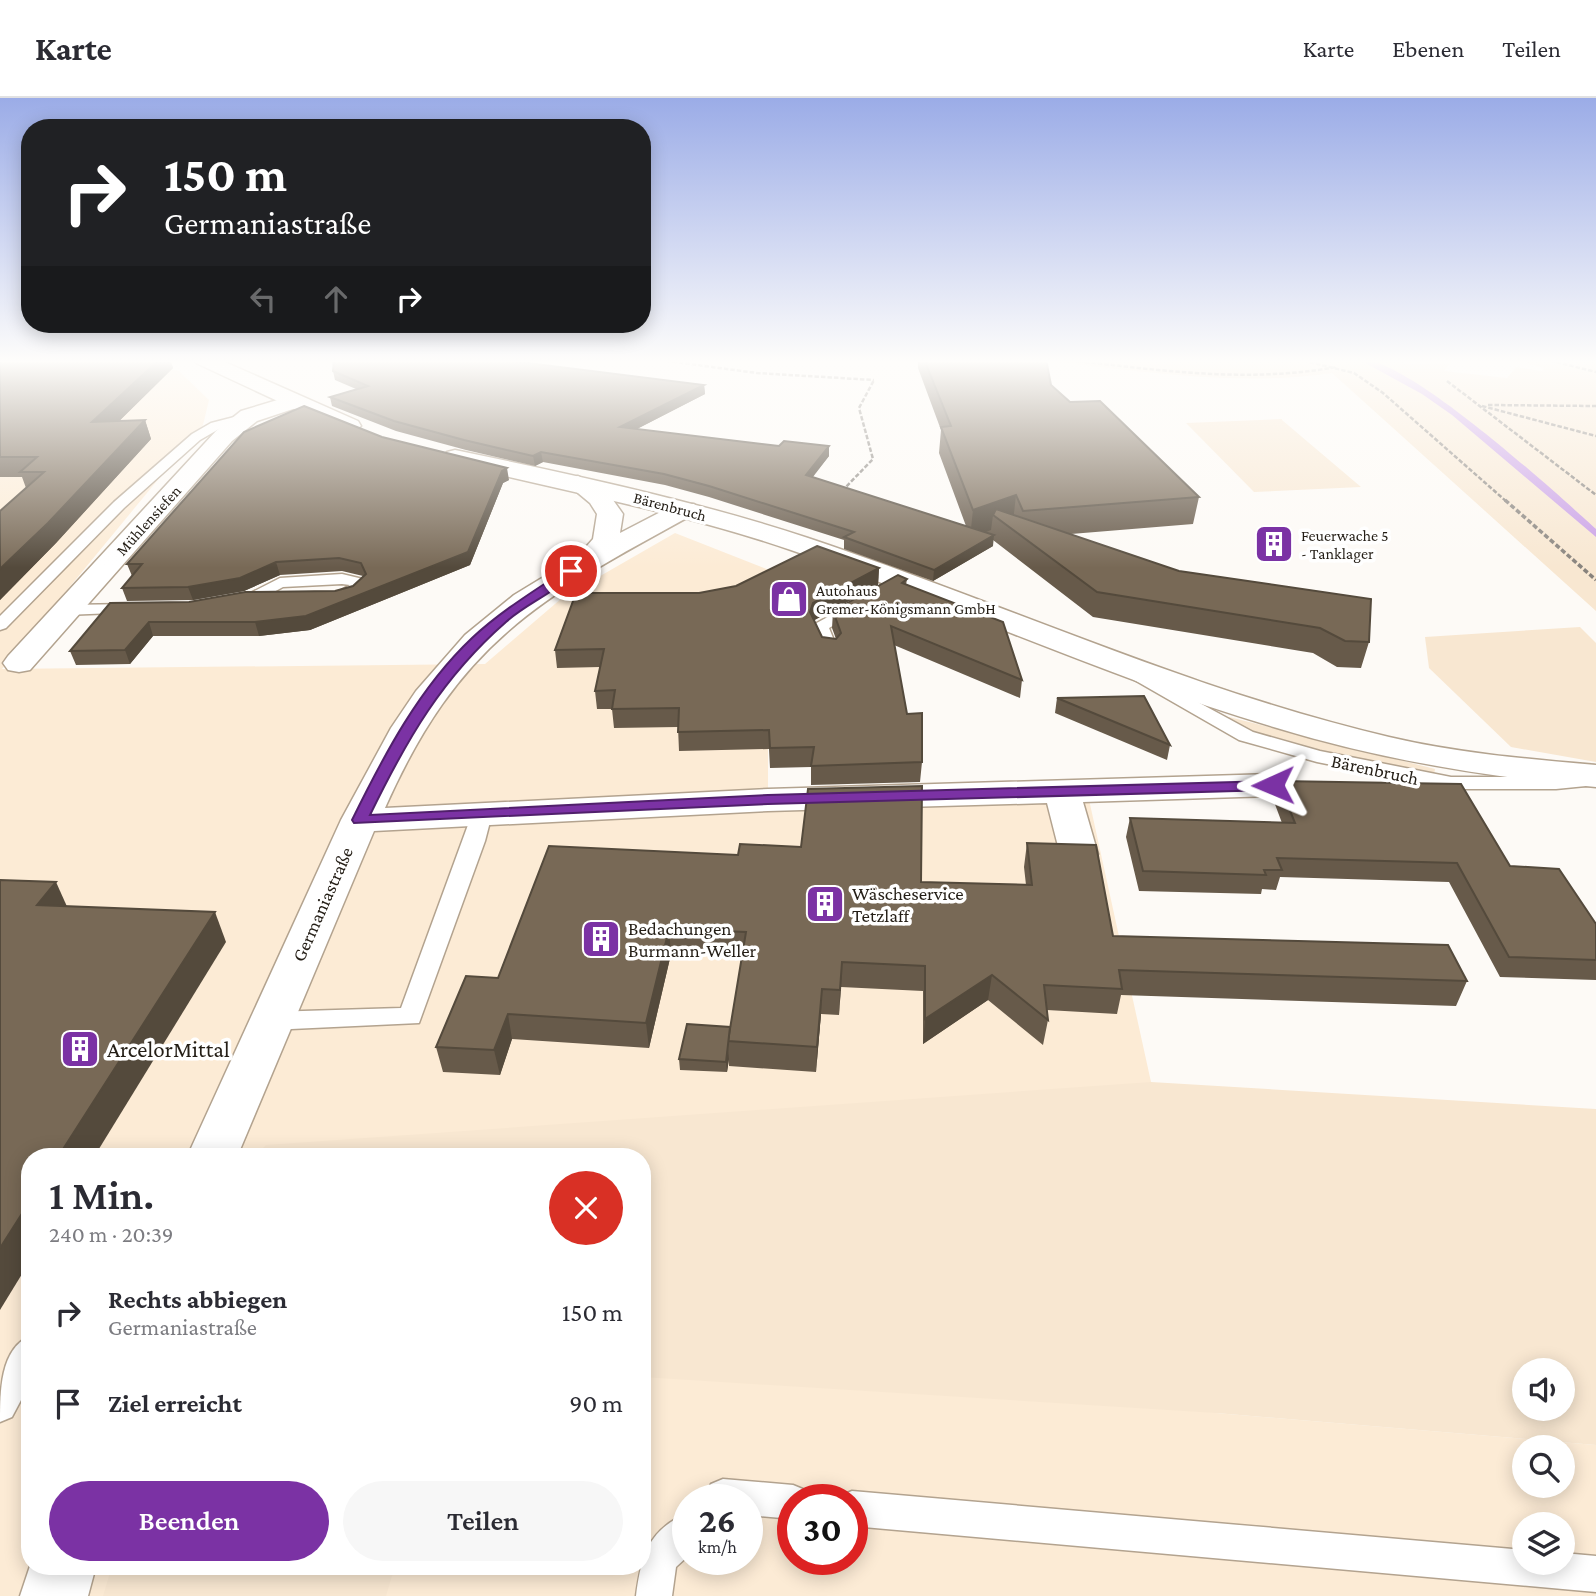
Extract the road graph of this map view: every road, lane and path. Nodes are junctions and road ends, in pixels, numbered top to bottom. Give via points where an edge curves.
1 (210, 429) edge
2 (233, 429) edge
3 (359, 429) edge
4 (865, 429) edge
5 (1424, 429) edge
6 (1509, 429) edge
7 (1569, 429) edge
8 (369, 433) edge
9 (1596, 436) edge
10 (437, 453) edge
11 (578, 483) junction
12 (1596, 495) edge
13 (838, 496) edge
14 (685, 509) junction
15 (587, 562) junction
16 (1596, 580) edge
17 (884, 591) junction
18 (249, 598) junction
19 (228, 603) edge
20 (155, 609) edge
21 (65, 610) junction
22 (0, 625) edge
23 (830, 650) edge
24 (19, 663) dead end
25 (1132, 671) junction
26 (1596, 778) edge
27 (1273, 785) dead end
28 (1062, 791) junction
29 (482, 814) junction
30 (360, 820) junction
31 (1079, 854) edge
32 (270, 1021) junction
33 (216, 1148) edge
34 (21, 1367) edge
35 (0, 1406) edge
36 (868, 1509) edge
37 (672, 1546) edge
38 (1596, 1574) edge
39 (60, 1575) edge
40 (54, 1596) edge
41 (654, 1596) edge

1 - 22 lane via 119,505
2 - 21 street, Mühlensiefen
3 - 8 street
4 - 13 path via 873,459
5 - 16 path
6 - 12 path
7 - 9 path
10 - 11 street, Bärenbruch
11 - 14 street, Bärenbruch
11 - 15 street, Germaniastraße via 599,498 610,514 606,541
14 - 15 street, Germaniastraße
14 - 17 street, Bärenbruch via 802,545
15 - 30 street, Germaniastraße via 508,614 439,682 388,762
17 - 23 lane via 821,625
17 - 25 street, Bärenbruch
18 - 18 lane via 338,597 359,586 351,579 297,580 270,586
18 - 19 lane
20 - 21 lane
21 - 24 street, Mühlensiefen
25 - 26 street, Bärenbruch via 1278,719 1420,753 1541,774
25 - 26 lane, Bärenbruch via 1246,736 1317,756 1451,783 1556,783
27 - 28 street
28 - 29 street
28 - 31 street
29 - 30 street
29 - 32 lane via 410,1017
30 - 32 street, Germaniastraße
32 - 33 street, Germaniastraße
34 - 35 lane
36 - 38 lane
37 - 41 lane via 659,1558
39 - 40 street

